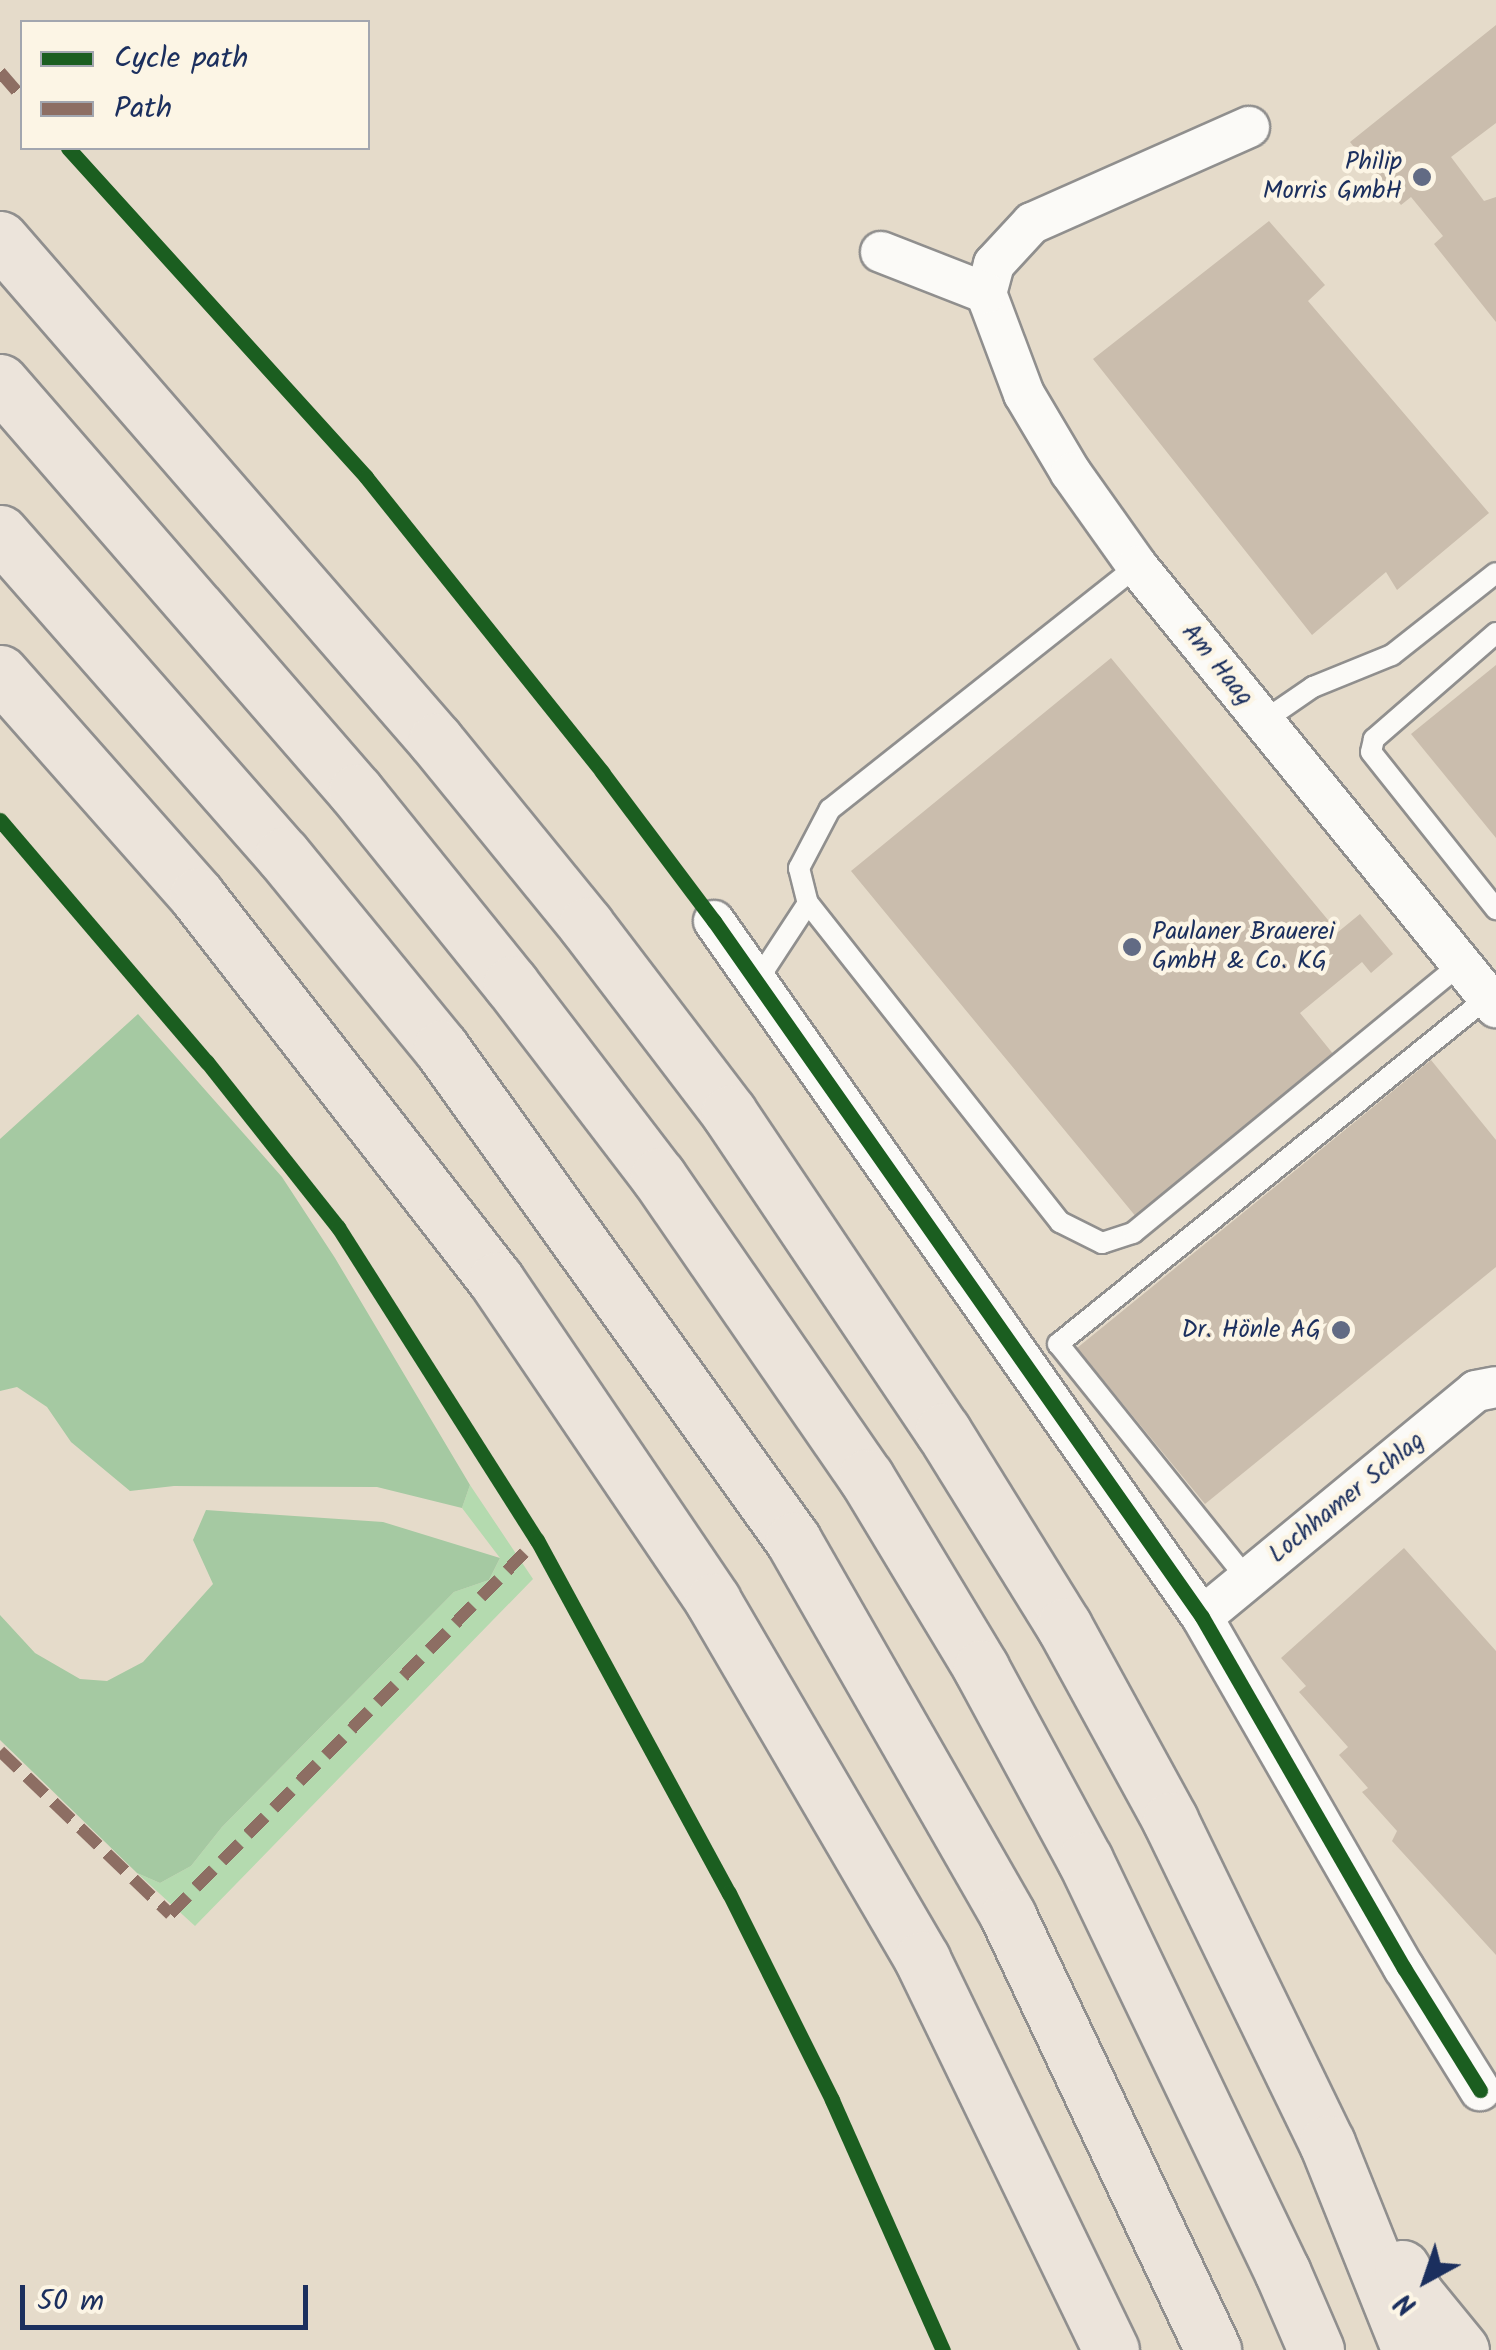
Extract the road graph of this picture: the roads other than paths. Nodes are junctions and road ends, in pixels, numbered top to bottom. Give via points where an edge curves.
1 (1248, 127) dead end
2 (0, 239) edge
3 (881, 252) dead end
4 (986, 292) junction
5 (0, 382) edge
6 (0, 532) edge
7 (1137, 566) junction
8 (1496, 573) edge
9 (1496, 633) edge
10 (0, 673) edge
11 (1262, 722) junction
12 (808, 903) junction
13 (1496, 909) edge
14 (714, 920) dead end
15 (1460, 964) junction
16 (757, 981) junction
17 (1492, 1002) edge
18 (1496, 1386) edge
19 (1248, 1580) junction
20 (1202, 1617) junction
21 (1480, 2090) dead end
22 (1327, 2143) junction
23 (1111, 2350) edge
24 (1213, 2350) edge
25 (1316, 2350) edge
26 (1410, 2350) edge
27 (1461, 2350) edge

1 - 4 street via 1032,223 994,264
2 - 22 highway via 448,756 729,1112 944,1431 1064,1626 1170,1820
3 - 4 street
4 - 7 street, Am Haag via 1024,394
5 - 25 highway via 356,792 512,984 658,1176 866,1477 1085,1860
6 - 24 highway via 283,855 441,1048 794,1540 1008,1916
7 - 11 street, Am Haag
7 - 12 lane via 830,810 799,868
8 - 11 lane via 1392,655 1313,687
9 - 13 lane via 1374,738 1371,752
10 - 23 highway via 197,896 496,1280 713,1601 922,1959
11 - 15 street, Am Haag
12 - 15 lane via 1060,1222 1102,1243 1134,1233
12 - 16 lane
14 - 16 street
15 - 17 street, Am Haag
16 - 20 street
17 - 19 lane via 1058,1344
18 - 19 street, Lochhamer Schlag via 1476,1392
19 - 20 street, Lochhamer Schlag
20 - 21 street
22 - 26 highway
22 - 27 highway via 1361,2190 1416,2295

